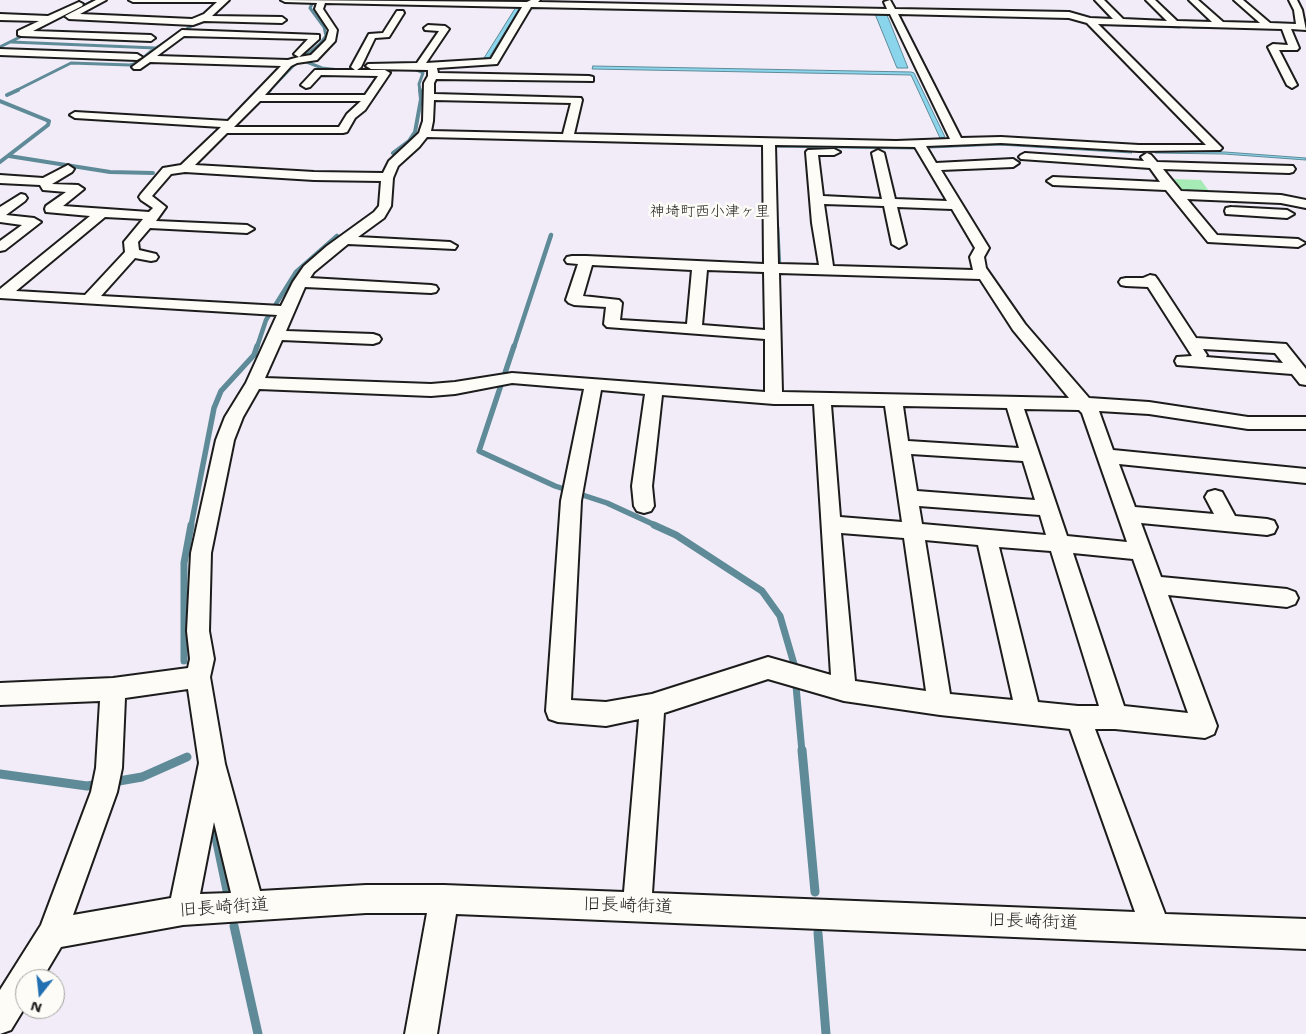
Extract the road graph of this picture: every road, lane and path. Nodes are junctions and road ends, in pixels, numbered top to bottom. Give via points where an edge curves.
1 (88, 0) edge
2 (102, 0) edge
3 (133, 0) edge
4 (220, 0) edge
5 (225, 0) edge
6 (285, 0) edge
7 (308, 0) edge
8 (321, 0) edge
9 (887, 0) edge
10 (1099, 0) edge
11 (1150, 0) edge
12 (1193, 0) edge
13 (1238, 0) edge
14 (1293, 0) edge
15 (534, 2) edge
16 (892, 11) junction
17 (400, 13) dead end
18 (0, 17) edge
19 (202, 18) junction
20 (49, 20) junction
21 (282, 20) dead end
22 (172, 21) junction
23 (1090, 21) junction
24 (1121, 22) junction
25 (1174, 23) junction
26 (1220, 24) junction
27 (1268, 25) junction
28 (1286, 26) junction
29 (1304, 27) edge
30 (428, 28) dead end
31 (325, 37) junction
32 (160, 49) junction
33 (180, 50) dead end
34 (0, 52) edge
35 (21, 52) junction
36 (142, 58) junction
37 (300, 58) junction
38 (0, 64) edge
39 (423, 66) junction
40 (137, 67) dead end
41 (348, 69) junction
42 (433, 76) junction
43 (589, 79) dead end
44 (306, 85) dead end
45 (1292, 85) dead end
46 (429, 97) junction
47 (257, 98) junction
48 (367, 98) junction
49 (75, 115) dead end
50 (227, 127) junction
51 (424, 134) junction
52 (568, 134) dead end
53 (769, 141) junction
54 (957, 142) junction
55 (1139, 148) junction
56 (922, 149) junction
57 (878, 153) junction
58 (1025, 157) dead end
59 (1082, 160) junction
60 (1013, 164) dead end
61 (1153, 164) junction
62 (1237, 167) junction
63 (185, 168) junction
64 (934, 168) junction
65 (68, 169) dead end
66 (1289, 169) dead end
67 (388, 177) junction
68 (0, 179) edge
69 (1240, 180) dead end
70 (1052, 181) dead end
71 (46, 182) junction
72 (1092, 182) junction
73 (1174, 191) junction
74 (1234, 197) junction
75 (21, 198) dead end
76 (817, 200) junction
77 (890, 202) junction
78 (1306, 204) edge
79 (956, 205) junction
80 (1188, 209) junction
81 (1245, 212) junction
82 (0, 213) edge
83 (101, 213) junction
84 (1287, 214) dead end
85 (0, 218) edge
86 (149, 220) junction
87 (247, 229) dead end
88 (346, 240) junction
89 (1261, 241) junction
90 (1298, 243) dead end
91 (899, 244) dead end
92 (1, 246) edge
93 (450, 246) dead end
94 (132, 253) junction
95 (151, 257) dead end
96 (700, 266) junction
97 (772, 269) junction
98 (827, 271) junction
99 (984, 275) junction
100 (300, 282) junction
101 (1126, 282) dead end
102 (431, 289) dead end
103 (2, 294) edge
104 (89, 300) junction
105 (286, 311) junction
106 (694, 330) junction
107 (276, 335) junction
108 (772, 335) junction
109 (373, 339) dead end
110 (1192, 344) junction
111 (1183, 362) dead end
112 (1203, 363) junction
113 (1302, 374) edge
114 (254, 383) junction
115 (594, 383) junction
116 (654, 388) junction
117 (774, 398) junction
118 (822, 399) junction
119 (893, 402) junction
120 (1014, 404) junction
121 (1086, 404) junction
122 (1306, 423) edge
123 (900, 447) junction
124 (1031, 455) junction
125 (1107, 456) junction
126 (1306, 476) edge
127 (1215, 497) dead end
128 (908, 498) junction
129 (644, 506) dead end
130 (1049, 508) junction
131 (1127, 514) junction
132 (1228, 523) junction
133 (830, 524) junction
134 (1267, 527) dead end
135 (913, 531) junction
136 (986, 538) junction
137 (1061, 544) junction
138 (1140, 551) junction
139 (1153, 585) junction
140 (1287, 598) dead end
141 (198, 677) junction
142 (113, 689) junction
143 (844, 690) junction
144 (0, 694) edge
145 (940, 704) junction
146 (652, 705) junction
147 (1028, 712) junction
148 (1115, 717) junction
149 (1078, 718) junction
150 (212, 763) junction
151 (444, 899) junction
152 (243, 906) junction
153 (637, 907) junction
154 (183, 910) junction
155 (1155, 927) junction
156 (52, 934) junction
157 (1306, 934) edge
158 (0, 1019) edge
159 (421, 1034) edge

1 - 20 street
2 - 22 street via 68,16
3 - 4 street
5 - 19 street
6 - 7 street
7 - 8 street
8 - 15 street
8 - 31 street via 319,9 333,30
9 - 16 street
10 - 24 street
11 - 25 street
12 - 26 street
13 - 27 street
14 - 29 street
15 - 16 street
15 - 39 street via 527,6 494,62
16 - 23 street via 1069,15
16 - 54 street
17 - 41 street via 386,36 372,36
18 - 20 street
19 - 21 street
19 - 22 street via 193,22
20 - 22 street via 23,32 147,38
23 - 24 street
23 - 55 street via 1216,148
24 - 25 street
25 - 26 street
26 - 27 street
27 - 28 street
28 - 29 street
28 - 45 street via 1294,48 1273,47
30 - 39 street via 446,29
31 - 32 street via 182,33
31 - 37 street
31 - 37 street
32 - 33 street
32 - 36 street
34 - 35 street
35 - 36 street
35 - 38 street
36 - 37 street
36 - 40 street
37 - 41 street
37 - 47 street
39 - 41 street
39 - 42 street via 433,69
41 - 44 street via 318,72
41 - 48 street via 385,73
42 - 43 street
42 - 46 street
46 - 51 street
46 - 52 street via 577,100
47 - 48 street
47 - 50 street
48 - 50 street via 343,130
49 - 50 street
50 - 63 street
51 - 53 street
51 - 67 street via 393,164
53 - 56 street
53 - 97 street
54 - 55 street via 1001,140
54 - 56 street
55 - 61 street
56 - 57 street
56 - 64 street
57 - 76 street via 812,152
57 - 77 street
58 - 59 street
59 - 61 street
59 - 72 street
60 - 64 street
61 - 62 street
61 - 73 street
62 - 66 street
62 - 69 street via 1249,180
63 - 67 street
63 - 86 street via 167,170 145,198 160,207
64 - 79 street
65 - 71 street
67 - 88 street via 385,206 379,215
68 - 71 street
70 - 72 street
71 - 83 street via 47,187 78,190 51,209
72 - 73 street
73 - 74 street
73 - 80 street
74 - 78 street via 1281,199
74 - 81 street
75 - 82 street
76 - 77 street
76 - 98 street
77 - 79 street
77 - 91 street
79 - 99 street via 982,248 977,257
80 - 81 street
80 - 89 street via 1213,239
81 - 84 street
81 - 89 street
83 - 86 street
83 - 103 street
85 - 92 street via 34,222
86 - 87 street
86 - 94 street via 131,242
88 - 93 street
88 - 100 street via 309,269
89 - 90 street
94 - 95 street
94 - 104 street
96 - 97 street
96 - 106 street
96 - 106 street via 579,260 574,300 614,303 612,324
97 - 98 street
97 - 108 street
98 - 99 street
99 - 121 street via 1019,327
100 - 102 street
100 - 105 street
101 - 110 street via 1151,281
103 - 104 street
104 - 105 street
105 - 107 street
106 - 108 street
107 - 109 street
107 - 114 street
108 - 117 street
110 - 112 street
110 - 113 street via 1280,348
111 - 112 street
112 - 113 street
114 - 115 street via 431,390 506,378
114 - 141 street via 225,440 201,553 198,631 202,658
115 - 116 street
115 - 146 street via 572,493 558,711 606,714
116 - 117 street
116 - 129 street via 642,486
117 - 118 street
118 - 119 street
118 - 133 street
119 - 120 street
119 - 123 street
120 - 121 street
120 - 124 street
121 - 122 street via 1149,408 1248,422
121 - 125 street
123 - 124 street
123 - 128 street
124 - 130 street
125 - 126 street
125 - 131 street
127 - 132 street
128 - 130 street
128 - 135 street
130 - 137 street
131 - 132 street
131 - 138 street
132 - 134 street
133 - 135 street
133 - 143 street
135 - 136 street
135 - 145 street
136 - 137 street
136 - 147 street
137 - 138 street
137 - 148 street
138 - 139 street
139 - 140 street
139 - 148 street via 1206,726
141 - 142 street
141 - 150 street
142 - 144 street
142 - 156 street via 106,780
143 - 145 street
143 - 146 street via 768,668
145 - 147 street
146 - 153 street
147 - 149 street
148 - 149 street
149 - 155 street
150 - 152 street via 246,894
150 - 154 street
151 - 152 street, 旧長崎街道 via 366,899
151 - 153 street, 旧長崎街道
151 - 159 street
152 - 154 street, 旧長崎街道
153 - 155 street, 旧長崎街道
154 - 156 street, 旧長崎街道
155 - 157 street, 旧長崎街道
156 - 158 street

